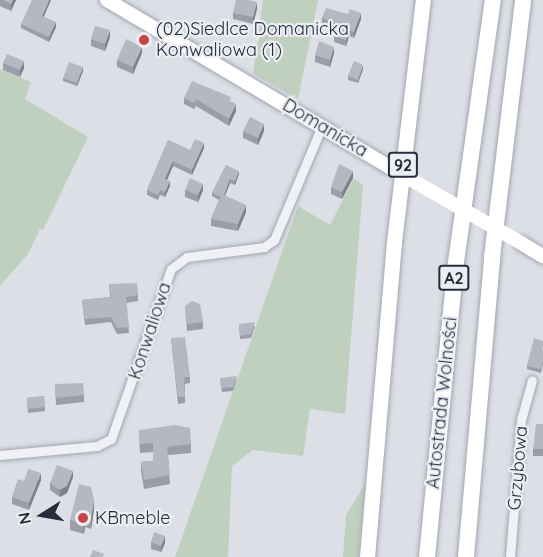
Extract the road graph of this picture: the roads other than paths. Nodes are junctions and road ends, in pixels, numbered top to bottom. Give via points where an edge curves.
1 (107, 0) edge
2 (423, 0) edge
3 (493, 0) edge
4 (523, 0) edge
5 (322, 126) junction
6 (543, 256) edge
7 (532, 380) dead end
8 (0, 455) edge
9 (367, 557) edge
10 (427, 557) edge
11 (466, 557) edge
12 (510, 557) edge

1 - 5 street, Domanicka
2 - 9 main road, 92 via 394,242
3 - 10 highway, Autostrada Wolności / A2 via 455,269
4 - 11 highway, Autostrada Wolności / A2 via 492,257
5 - 6 street, Domanicka, bridge
5 - 8 street, Konwaliowa via 274,240 264,247 187,257 171,269 111,439 98,446
7 - 12 street, Grzybowa via 521,420

